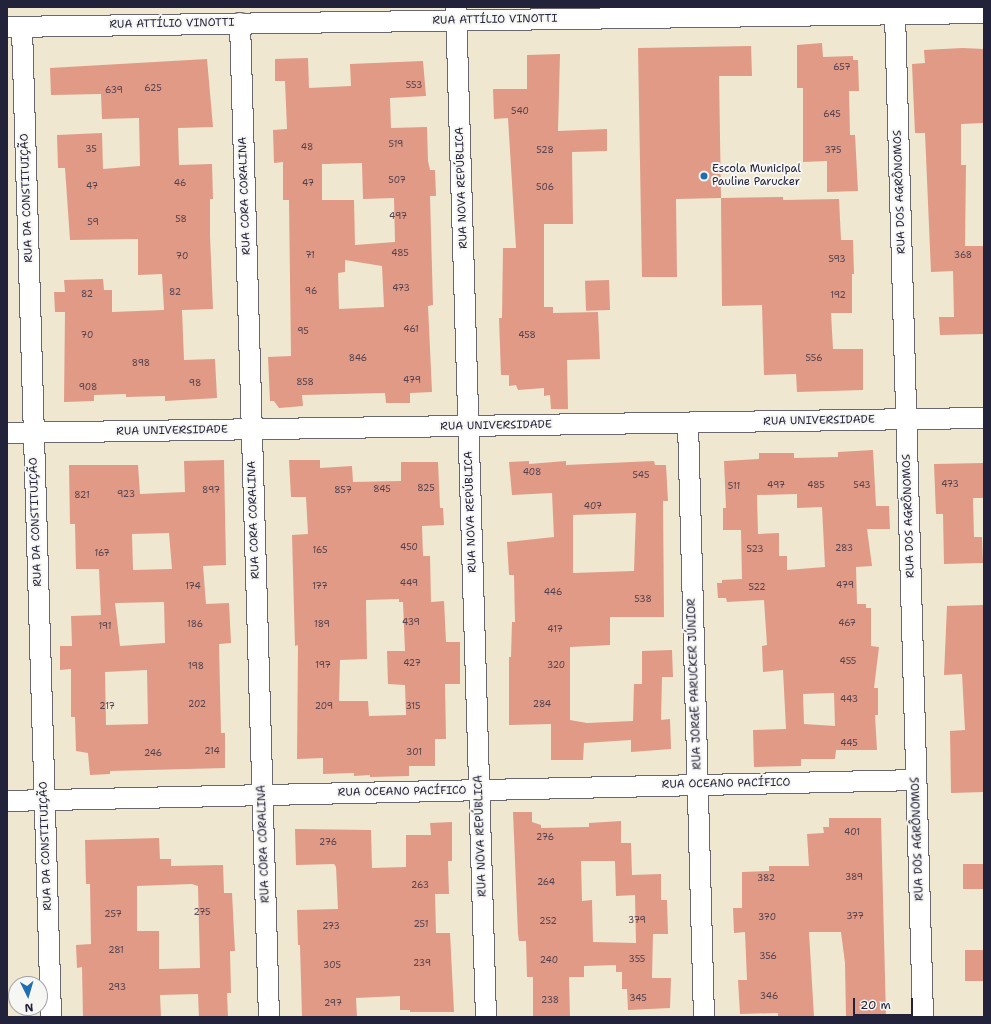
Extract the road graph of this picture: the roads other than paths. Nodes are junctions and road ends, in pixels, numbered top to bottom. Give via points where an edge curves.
1 (984, 13) edge
2 (456, 14) edge
3 (895, 14) junction
4 (240, 23) junction
5 (14, 27) edge
6 (984, 418) edge
7 (906, 420) junction
8 (688, 423) junction
9 (469, 426) junction
10 (252, 430) junction
11 (7, 433) edge
12 (34, 433) junction
13 (916, 780) junction
14 (698, 785) junction
15 (480, 790) junction
16 (263, 795) junction
17 (44, 800) junction
18 (7, 801) edge
19 (51, 1017) edge
20 (269, 1017) edge
21 (486, 1017) edge
22 (704, 1017) edge
23 (923, 1017) edge

1 - 3 street, RUA ATTÍLIO VINOTTI
2 - 3 street, RUA ATTÍLIO VINOTTI
2 - 4 street, RUA ATTÍLIO VINOTTI
2 - 9 street, RUA NOVA REPÚBLICA
3 - 7 street, RUA DOS AGRÔNOMOS
4 - 5 street, RUA ATTÍLIO VINOTTI
4 - 10 street, RUA CORA CORALINA
5 - 12 street, RUA DA CONSTITUIÇÃO
6 - 7 street, RUA UNIVERSIDADE
7 - 8 street, RUA UNIVERSIDADE
7 - 13 street, RUA DOS AGRÔNOMOS
8 - 9 street, RUA UNIVERSIDADE
8 - 14 street, RUA JORGE PARUCKER JÚNIOR
9 - 10 street, RUA UNIVERSIDADE
9 - 15 street, RUA NOVA REPÚBLICA
10 - 12 street, RUA UNIVERSIDADE
10 - 16 street, RUA CORA CORALINA
11 - 12 street, RUA UNIVERSIDADE
12 - 17 street, RUA DA CONSTITUIÇÃO
13 - 14 street, RUA OCEANO PACÍFICO
13 - 23 street, RUA DOS AGRÔNOMOS
14 - 15 street, RUA OCEANO PACÍFICO
14 - 22 street, RUA JORGE PARUCKER JÚNIOR
15 - 16 street, RUA OCEANO PACÍFICO
15 - 21 street, RUA NOVA REPÚBLICA
16 - 17 street, RUA OCEANO PACÍFICO
16 - 20 street, RUA CORA CORALINA
17 - 18 street, RUA OCEANO PACÍFICO
17 - 19 street, RUA DA CONSTITUIÇÃO

